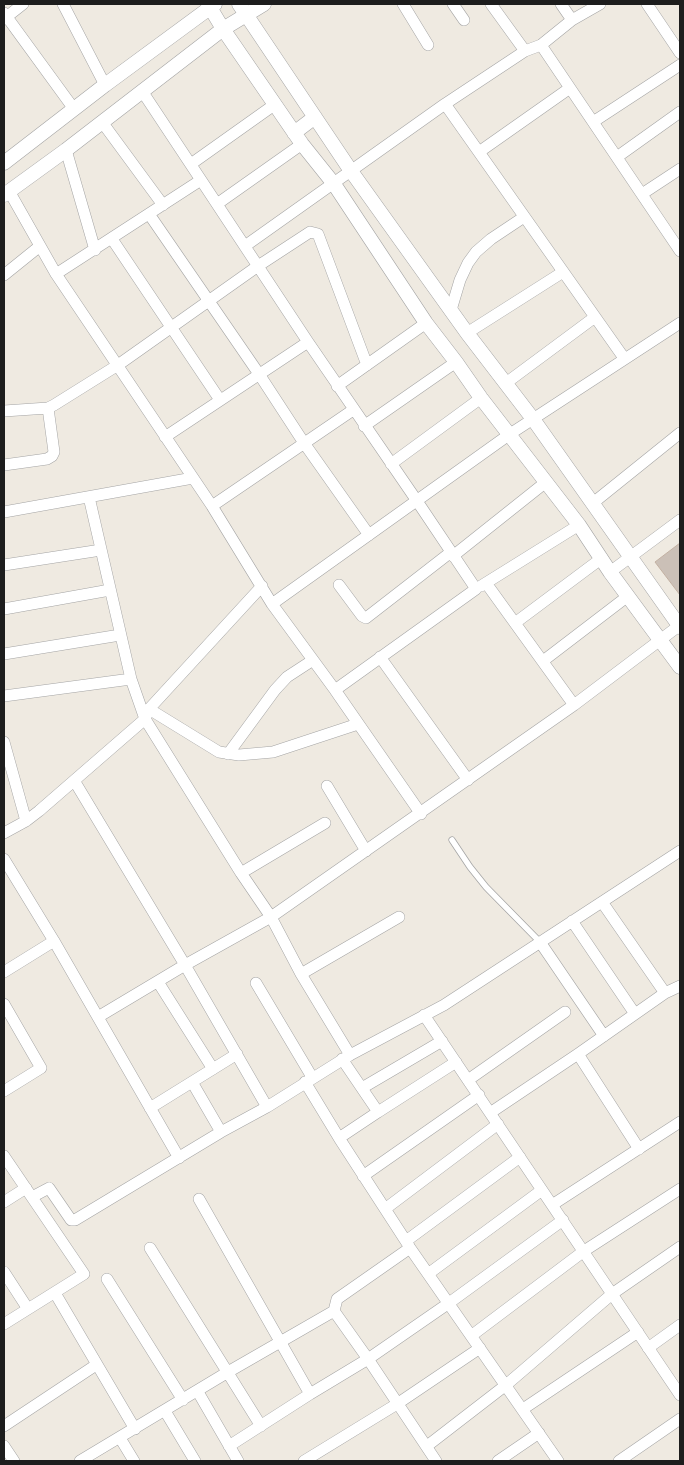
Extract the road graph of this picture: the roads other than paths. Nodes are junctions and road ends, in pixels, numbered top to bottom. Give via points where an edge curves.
1 (23, 4) edge
2 (63, 4) edge
3 (264, 4) edge
4 (403, 4) edge
5 (453, 4) edge
6 (491, 4) edge
7 (561, 4) edge
8 (600, 4) edge
9 (647, 4) edge
10 (211, 5) edge
11 (243, 9) edge
12 (5, 16) edge
13 (464, 20) dead end
14 (572, 20) junction
15 (223, 29) junction
16 (541, 45) junction
17 (428, 46) dead end
18 (525, 51) junction
19 (680, 53) edge
20 (680, 65) edge
21 (105, 85) junction
22 (570, 88) junction
23 (142, 91) junction
24 (445, 104) junction
25 (274, 105) junction
26 (74, 109) junction
27 (680, 112) edge
28 (315, 116) junction
29 (102, 122) junction
30 (593, 122) junction
31 (298, 139) junction
32 (66, 150) junction
33 (478, 152) junction
34 (617, 157) junction
35 (5, 159) edge
36 (191, 164) junction
37 (680, 169) edge
38 (351, 171) junction
39 (202, 180) junction
40 (334, 184) junction
41 (6, 193) edge
42 (642, 194) junction
43 (218, 204) junction
44 (163, 205) junction
45 (149, 214) junction
46 (524, 217) junction
47 (676, 236) edge
48 (112, 239) junction
49 (40, 246) junction
50 (245, 246) junction
51 (94, 250) junction
52 (680, 251) edge
53 (258, 266) junction
54 (563, 272) junction
55 (56, 274) junction
56 (4, 275) edge
57 (209, 301) junction
58 (451, 310) junction
59 (595, 317) junction
60 (426, 323) junction
61 (680, 323) edge
62 (171, 327) junction
63 (468, 333) junction
64 (308, 342) junction
65 (624, 358) junction
66 (456, 362) junction
67 (118, 365) junction
68 (367, 365) junction
69 (260, 374) junction
70 (506, 383) junction
71 (338, 386) junction
72 (481, 398) junction
73 (220, 400) junction
74 (48, 408) junction
75 (353, 410) junction
76 (4, 412) edge
77 (532, 419) junction
78 (364, 426) junction
79 (680, 433) edge
80 (510, 434) junction
81 (164, 437) junction
82 (304, 443) junction
83 (391, 464) junction
84 (4, 465) edge
85 (192, 478) junction
86 (546, 482) junction
87 (88, 497) junction
88 (417, 501) junction
89 (593, 503) junction
90 (212, 506) junction
91 (4, 512) edge
92 (680, 520) edge
93 (579, 524) junction
94 (369, 535) junction
95 (101, 550) junction
96 (452, 554) junction
97 (630, 556) junction
98 (602, 558) junction
99 (4, 565) edge
100 (610, 572) junction
101 (486, 583) junction
102 (339, 585) dead end
103 (262, 586) junction
104 (476, 589) junction
105 (110, 590) junction
106 (628, 596) junction
107 (272, 604) junction
108 (4, 609) edge
109 (515, 623) junction
110 (680, 626) edge
111 (120, 635) junction
112 (660, 640) junction
113 (4, 654) edge
114 (380, 657) junction
115 (313, 660) junction
116 (543, 662) junction
117 (680, 667) edge
118 (130, 679) junction
119 (335, 690) junction
120 (4, 696) edge
121 (574, 705) junction
122 (147, 714) junction
123 (358, 724) junction
124 (4, 742) edge
125 (228, 754) junction
126 (468, 780) junction
127 (9, 782) edge
128 (74, 782) junction
129 (327, 786) dead end
130 (421, 814) junction
131 (26, 821) junction
132 (325, 823) dead end
133 (4, 833) edge
134 (452, 840) dead end
135 (366, 851) junction
136 (680, 851) edge
137 (4, 859) edge
138 (242, 873) junction
139 (602, 902) junction
140 (271, 917) junction
141 (399, 917) dead end
142 (572, 921) junction
143 (54, 941) junction
144 (540, 942) junction
145 (185, 965) junction
146 (4, 972) edge
147 (301, 974) junction
148 (158, 982) junction
149 (256, 983) dead end
150 (676, 991) edge
151 (4, 1004) edge
152 (565, 1012) dead end
153 (635, 1014) junction
154 (424, 1015) junction
155 (98, 1018) junction
156 (604, 1036) junction
157 (442, 1041) junction
158 (237, 1054) junction
159 (578, 1054) junction
160 (346, 1057) junction
161 (456, 1062) junction
162 (213, 1069) junction
163 (309, 1080) junction
164 (468, 1080) junction
165 (192, 1082) junction
166 (362, 1088) junction
167 (4, 1091) edge
168 (478, 1095) junction
169 (267, 1107) junction
170 (150, 1108) junction
171 (378, 1112) junction
172 (490, 1113) junction
173 (680, 1122) edge
174 (498, 1124) junction
175 (221, 1132) junction
176 (339, 1138) junction
177 (638, 1148) junction
178 (4, 1156) edge
179 (520, 1157) junction
180 (179, 1158) junction
181 (363, 1176) junction
182 (680, 1188) edge
183 (542, 1190) junction
184 (29, 1192) junction
185 (199, 1199) dead end
186 (4, 1202) edge
187 (552, 1205) junction
188 (385, 1209) junction
189 (563, 1220) junction
190 (408, 1244) junction
191 (680, 1247) edge
192 (150, 1248) dead end
193 (584, 1251) junction
194 (4, 1272) edge
195 (428, 1274) junction
196 (107, 1279) dead end
197 (55, 1292) junction
198 (612, 1294) junction
199 (449, 1303) junction
200 (28, 1309) junction
201 (334, 1312) junction
202 (4, 1324) edge
203 (680, 1325) edge
204 (638, 1332) junction
205 (471, 1336) junction
206 (280, 1343) junction
207 (480, 1348) junction
208 (648, 1348) junction
209 (368, 1359) junction
210 (96, 1365) junction
211 (228, 1372) junction
212 (680, 1373) edge
213 (670, 1380) junction
214 (506, 1385) junction
215 (198, 1392) junction
216 (310, 1394) junction
217 (680, 1395) edge
218 (182, 1400) junction
219 (396, 1404) junction
220 (523, 1409) junction
221 (165, 1411) junction
222 (680, 1419) edge
223 (4, 1426) edge
224 (261, 1426) junction
225 (135, 1429) junction
226 (539, 1433) junction
227 (120, 1438) junction
228 (4, 1446) edge
229 (229, 1446) junction
230 (426, 1446) junction
231 (14, 1461) edge
232 (80, 1461) edge
233 (134, 1461) edge
234 (196, 1461) edge
235 (238, 1461) edge
236 (304, 1461) edge
237 (436, 1461) edge
238 (498, 1461) edge
239 (558, 1461) edge
240 (619, 1461) edge

1 - 12 street
2 - 21 street
3 - 11 street
4 - 17 street
5 - 13 street
6 - 18 street
7 - 14 street
8 - 14 street
9 - 19 street
10 - 15 street
10 - 21 street
11 - 15 street
11 - 28 street
12 - 26 street
14 - 16 street
15 - 23 street
15 - 25 street
16 - 18 street
16 - 22 street
18 - 24 street
20 - 30 street
21 - 26 street
22 - 30 street
22 - 33 street
23 - 29 street
23 - 36 street
24 - 33 street
24 - 38 street
25 - 31 street
25 - 36 street
26 - 35 street
27 - 34 street
28 - 31 street
28 - 38 street
29 - 32 street
29 - 44 street
30 - 34 street
31 - 40 street
31 - 43 street
32 - 41 street
32 - 51 street
33 - 46 street
34 - 42 street
36 - 39 street
37 - 42 street
38 - 40 street
38 - 58 street
39 - 43 street
39 - 44 street
40 - 50 street
40 - 60 street
41 - 49 street
42 - 47 street
43 - 50 street
44 - 45 street
45 - 48 street
45 - 57 street
46 - 54 street
46 - 58 street via 476,252 460,280
47 - 52 street
48 - 51 street
48 - 62 street
49 - 55 street
49 - 56 street
50 - 53 street
51 - 55 street
53 - 57 street
53 - 64 street
53 - 68 street via 310,232 318,234
54 - 59 street
54 - 63 street
55 - 67 street
57 - 62 street
57 - 69 street
58 - 63 street
59 - 65 street
59 - 70 street
60 - 66 street
60 - 68 street
61 - 65 street
62 - 67 street
62 - 73 street
63 - 70 street
64 - 69 street
64 - 71 street
65 - 77 street
66 - 72 street
66 - 78 street
67 - 74 street
67 - 81 street
68 - 71 street
69 - 73 street
69 - 82 street
70 - 77 street
71 - 75 street
72 - 80 street
72 - 83 street
73 - 81 street
74 - 76 street
74 - 84 street via 52,456
75 - 78 street
75 - 82 street
77 - 80 street
77 - 89 street
78 - 83 street
79 - 89 street
80 - 86 street
80 - 88 street
81 - 85 street
82 - 90 street
82 - 94 street
83 - 88 street
85 - 87 street
85 - 90 street
86 - 93 street
86 - 96 street
87 - 91 street
87 - 95 street
88 - 94 street
88 - 96 street
89 - 97 street
90 - 103 street
92 - 97 street
93 - 98 street
93 - 101 street
94 - 107 street
95 - 99 street
95 - 105 street
96 - 102 street via 366,618
96 - 104 street
97 - 100 street
97 - 110 street
98 - 100 street
98 - 109 street
100 - 106 street
101 - 104 street
101 - 109 street
103 - 107 street
103 - 122 street
104 - 114 street
105 - 108 street
105 - 111 street
106 - 112 street
106 - 116 street
107 - 115 street
109 - 116 street
110 - 112 street
111 - 113 street
111 - 118 street
112 - 117 street
112 - 121 street
114 - 119 street
114 - 126 street
115 - 119 street
115 - 125 street via 287,677 275,690
116 - 121 street
118 - 120 street
118 - 122 street
119 - 123 street
121 - 126 street
122 - 125 street
122 - 128 street
122 - 138 street
123 - 125 street via 273,752
123 - 130 street
124 - 127 street
126 - 130 street
127 - 131 street
128 - 131 street
128 - 145 street
129 - 135 street
130 - 135 street
131 - 133 street
132 - 138 street
134 - 144 lane via 486,887
135 - 140 street
136 - 139 street
137 - 143 street
138 - 140 street
139 - 142 street
139 - 150 street
140 - 145 street
140 - 147 street
141 - 147 street
142 - 144 street
142 - 153 street
143 - 146 street
143 - 155 street
144 - 154 street
144 - 156 street
145 - 148 street
145 - 158 street
147 - 160 street
148 - 155 street
148 - 162 street
149 - 163 street
150 - 153 street
151 - 167 street via 41,1068
152 - 164 street
153 - 156 street
154 - 157 street
154 - 160 street
155 - 170 street
156 - 159 street
157 - 161 street
157 - 166 street
158 - 162 street
158 - 169 street
159 - 172 street
159 - 177 street
160 - 163 street
160 - 166 street
161 - 164 street
161 - 171 street
162 - 165 street
163 - 169 street
163 - 176 street
164 - 168 street
165 - 170 street
165 - 175 street
166 - 171 street
168 - 172 street
168 - 181 street
169 - 175 street
170 - 180 street
171 - 176 street
172 - 174 street
173 - 177 street
174 - 179 street
174 - 188 street
175 - 180 street
176 - 181 street
177 - 187 street
178 - 184 street
179 - 183 street
179 - 190 street
180 - 184 street via 73,1220 49,1188
181 - 188 street
182 - 193 street
183 - 187 street
183 - 195 street
184 - 186 street
184 - 197 street via 84,1274
185 - 206 street
187 - 189 street
188 - 190 street
189 - 193 street
189 - 199 street
190 - 195 street
190 - 201 street via 337,1299
191 - 198 street
192 - 211 street
193 - 198 street
193 - 205 street
194 - 200 street
195 - 199 street
196 - 218 street
197 - 200 street
197 - 210 street
198 - 204 street
198 - 214 street
199 - 205 street
199 - 209 street
200 - 202 street
201 - 206 street
201 - 209 street
203 - 208 street
204 - 208 street
204 - 220 street
205 - 207 street
206 - 211 street
206 - 216 street
207 - 214 street
207 - 219 street
208 - 213 street
209 - 216 street
209 - 219 street
210 - 223 street
210 - 225 street
211 - 215 street
211 - 224 street
212 - 213 street
213 - 217 street
214 - 220 street
214 - 230 street
215 - 218 street
215 - 229 street
216 - 224 street
218 - 221 street
219 - 230 street
219 - 236 street
220 - 226 street
221 - 225 street
221 - 234 street
222 - 240 street
224 - 229 street
225 - 227 street
226 - 238 street
226 - 239 street
227 - 232 street
227 - 233 street
228 - 231 street
229 - 235 street
230 - 237 street

